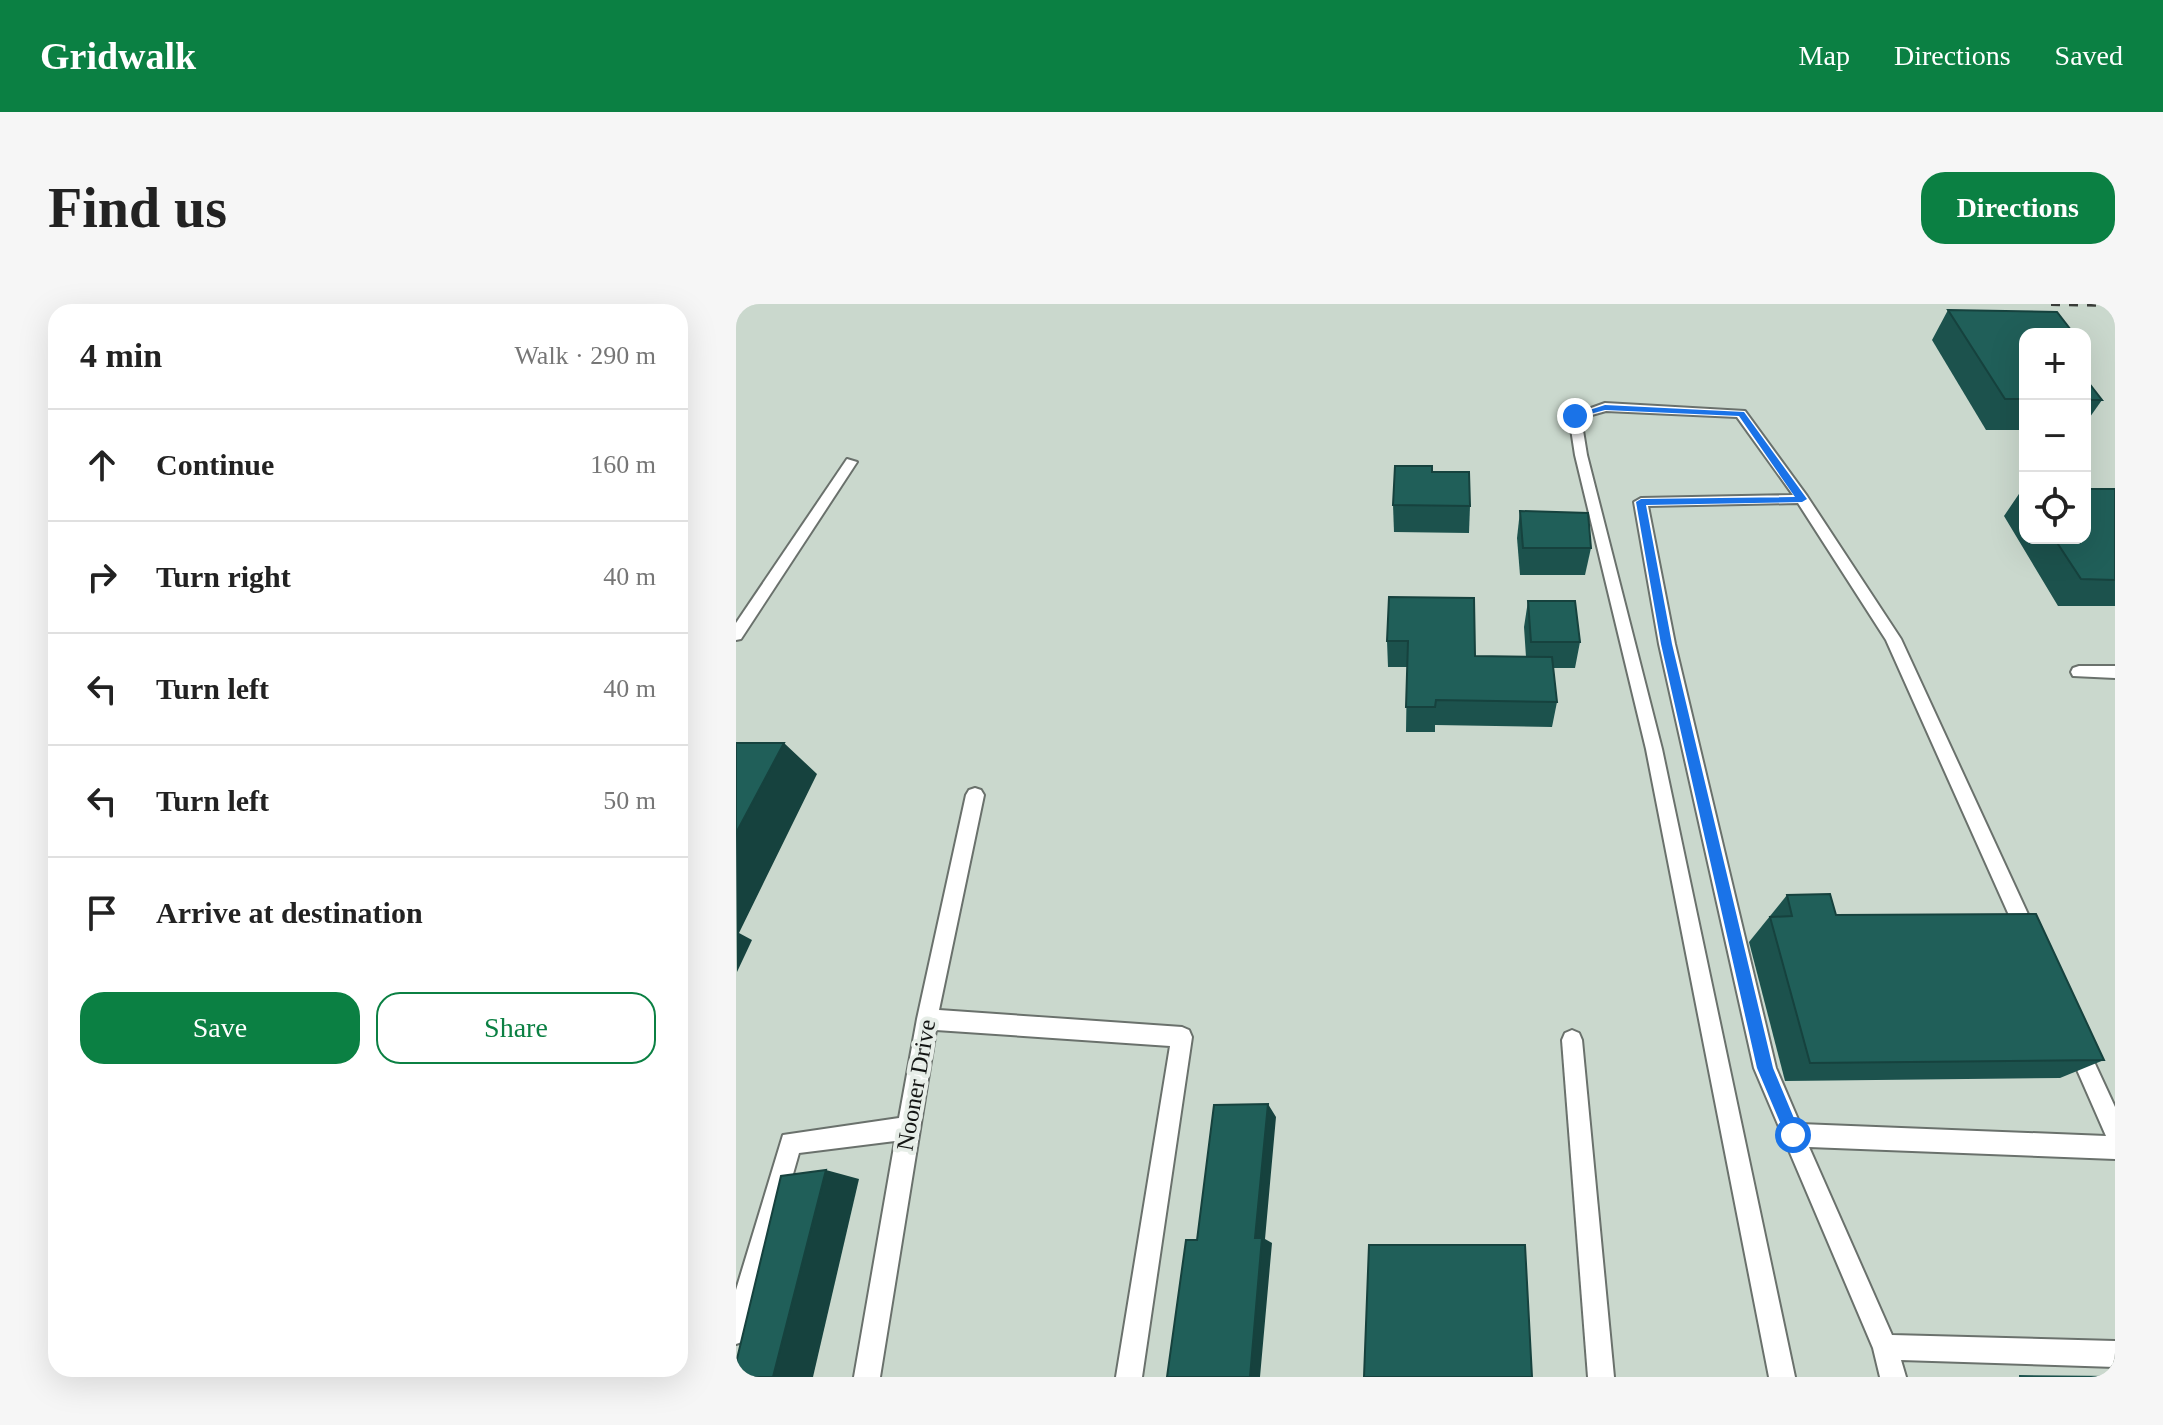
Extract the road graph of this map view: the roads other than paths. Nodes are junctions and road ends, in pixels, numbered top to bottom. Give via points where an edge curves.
1 (851, 462) dead end
2 (1802, 499) junction
3 (736, 635) edge
4 (2079, 672) dead end
5 (2115, 672) edge
6 (975, 795) dead end
7 (2034, 948) edge
8 (927, 1019) junction
9 (2071, 1033) edge
10 (1572, 1040) dead end
11 (909, 1128) junction
12 (2115, 1132) edge
13 (1793, 1135) junction
14 (2115, 1148) edge
15 (736, 1332) edge
16 (1885, 1347) junction
17 (2115, 1354) edge
18 (867, 1377) edge
19 (1129, 1377) edge
20 (1601, 1377) edge
21 (1782, 1377) edge
22 (1893, 1377) edge

1 - 3 lane
2 - 7 lane via 1893,639
2 - 13 lane via 1641,502 1667,644 1765,1068
2 - 21 lane via 1741,414 1605,407 1575,416 1654,749
4 - 5 lane
6 - 8 lane, Nooner Drive
8 - 11 lane, Nooner Drive
8 - 19 lane via 1182,1037
9 - 12 lane
10 - 20 lane
11 - 15 lane via 791,1143
11 - 18 lane, Nooner Drive
13 - 14 lane
13 - 16 lane
16 - 17 lane
16 - 22 lane

